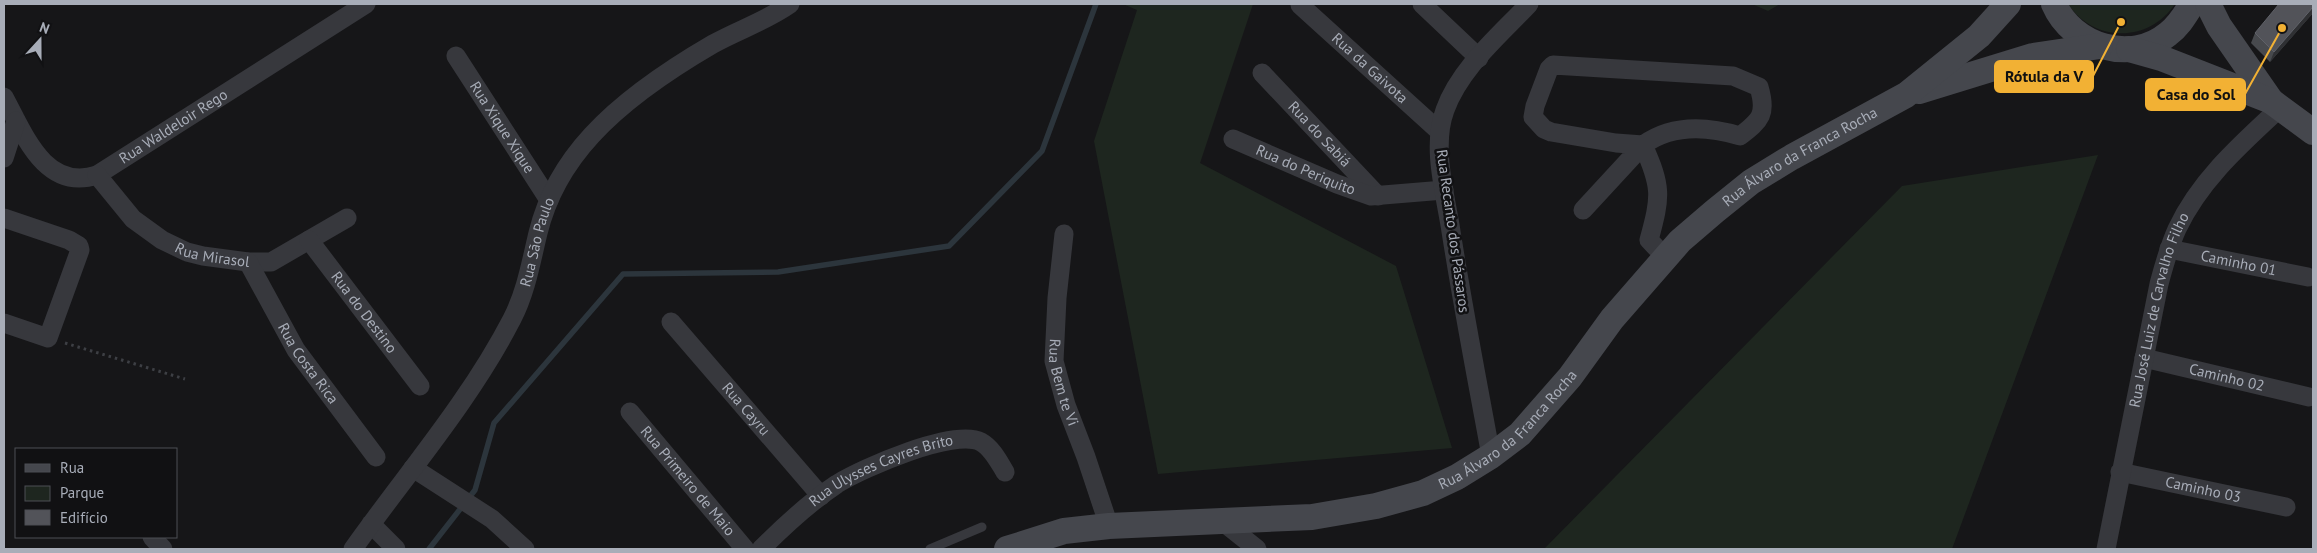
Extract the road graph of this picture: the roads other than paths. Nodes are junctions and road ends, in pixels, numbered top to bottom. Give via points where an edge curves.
1 (366, 4) edge
2 (790, 4) edge
3 (1300, 4) edge
4 (1422, 4) edge
5 (1530, 4) edge
6 (2008, 4) edge
7 (2054, 4) edge
8 (2192, 4) edge
9 (2208, 4) edge
10 (2100, 46) junction
11 (2129, 49) junction
12 (456, 56) dead end
13 (1479, 58) junction
14 (1262, 73) dead end
15 (1906, 95) junction
16 (4, 97) edge
17 (2276, 104) junction
18 (16, 121) junction
19 (1439, 131) junction
20 (2313, 132) edge
21 (1233, 139) dead end
22 (1643, 145) junction
23 (4, 158) edge
24 (96, 175) junction
25 (1444, 190) junction
26 (1378, 196) junction
27 (549, 200) junction
28 (1583, 210) dead end
29 (4, 218) edge
30 (347, 218) dead end
31 (1064, 234) dead end
32 (309, 240) junction
33 (2169, 248) junction
34 (1666, 258) junction
35 (248, 262) junction
36 (2308, 277) dead end
37 (671, 322) dead end
38 (4, 323) edge
39 (2144, 358) junction
40 (420, 386) dead end
41 (2309, 397) dead end
42 (630, 412) dead end
43 (1491, 456) junction
44 (376, 457) dead end
45 (413, 468) junction
46 (1005, 472) dead end
47 (2120, 472) junction
48 (821, 496) junction
49 (2286, 507) dead end
50 (1222, 521) junction
51 (371, 524) junction
52 (1109, 526) junction
53 (982, 527) dead end
54 (153, 538) edge
55 (164, 549) edge
56 (353, 549) edge
57 (396, 549) edge
58 (525, 549) edge
59 (745, 549) edge
60 (761, 549) edge
61 (930, 549) edge
62 (1007, 549) edge
63 (1257, 549) edge
64 (2106, 549) edge

1 - 24 street, Rua Waldeloir Rego
2 - 27 street, Rua São Paulo via 714,43 662,76 614,114 575,155
3 - 19 street, Rua da Gaivota
4 - 13 street
5 - 13 street, Rua Recanto dos Pássaros
6 - 15 main road, Rua Álvaro da Franca Rocha via 1979,36
7 - 10 main road via 2059,15 2077,34
8 - 11 main road via 2182,21 2167,35 2149,45
9 - 17 main road via 2219,26
10 - 11 main road
10 - 15 main road, Rua Álvaro da Franca Rocha via 2033,56
11 - 17 main road
12 - 27 street, Rua Xique Xique
13 - 19 street, Rua Recanto dos Pássaros via 1452,95
14 - 26 street, Rua do Sabiá
15 - 34 main road, Rua Álvaro da Franca Rocha via 1750,182 1680,241
16 - 18 street, Rua Waldeloir Rego
17 - 20 main road
17 - 33 street, Rua José Luiz de Carvalho Filho via 2205,184
18 - 23 street
18 - 24 street, Rua Waldeloir Rego via 53,172 65,178 86,179
19 - 25 street, Rua Recanto dos Pássaros
21 - 26 street, Rua do Periquito via 1344,187
22 - 22 street via 1663,134 1684,129 1713,130 1740,136 1758,123 1764,102 1759,87 1733,76 1553,65 1549,69 1533,117 1544,129
22 - 28 street
22 - 34 street via 1656,174 1659,203 1649,240
24 - 35 street, Rua Mirasol via 133,219 162,240 187,252
25 - 26 street
25 - 43 street, Rua Recanto dos Pássaros
27 - 45 street, Rua São Paulo via 516,312 467,394
29 - 38 street via 75,243 79,246 80,255 48,338
30 - 32 street, Rua Mirasol
31 - 52 street, Rua Bem te Vi via 1054,361 1066,406
32 - 35 street, Rua Mirasol via 271,262
32 - 40 street, Rua do Destino
33 - 36 street, Caminho 01
33 - 39 street, Rua José Luiz de Carvalho Filho via 2158,284
34 - 43 main road, Rua Álvaro da Franca Rocha via 1612,320 1544,409 1520,434
35 - 44 street, Rua Costa Rica via 296,350
37 - 48 street, Rua Cayru
39 - 41 street, Caminho 02
39 - 47 street, Rua José Luiz de Carvalho Filho
42 - 59 street, Rua Primeiro de Maio
43 - 50 main road, Rua Álvaro da Franca Rocha via 1457,478 1423,493 1376,506 1312,518
45 - 51 street, Rua São Paulo
45 - 58 street via 506,530
46 - 48 street, Rua Ulysses Cayres Brito via 983,442 959,438 870,467
47 - 49 street, Caminho 03
47 - 64 street, Rua José Luiz de Carvalho Filho
48 - 60 street, Rua Ulysses Cayres Brito
50 - 52 main road, Rua Álvaro da Franca Rocha
50 - 63 street
51 - 56 street, Rua São Paulo
51 - 57 street
52 - 62 main road, Rua Álvaro da Franca Rocha via 1064,531
53 - 61 lane
54 - 55 street

